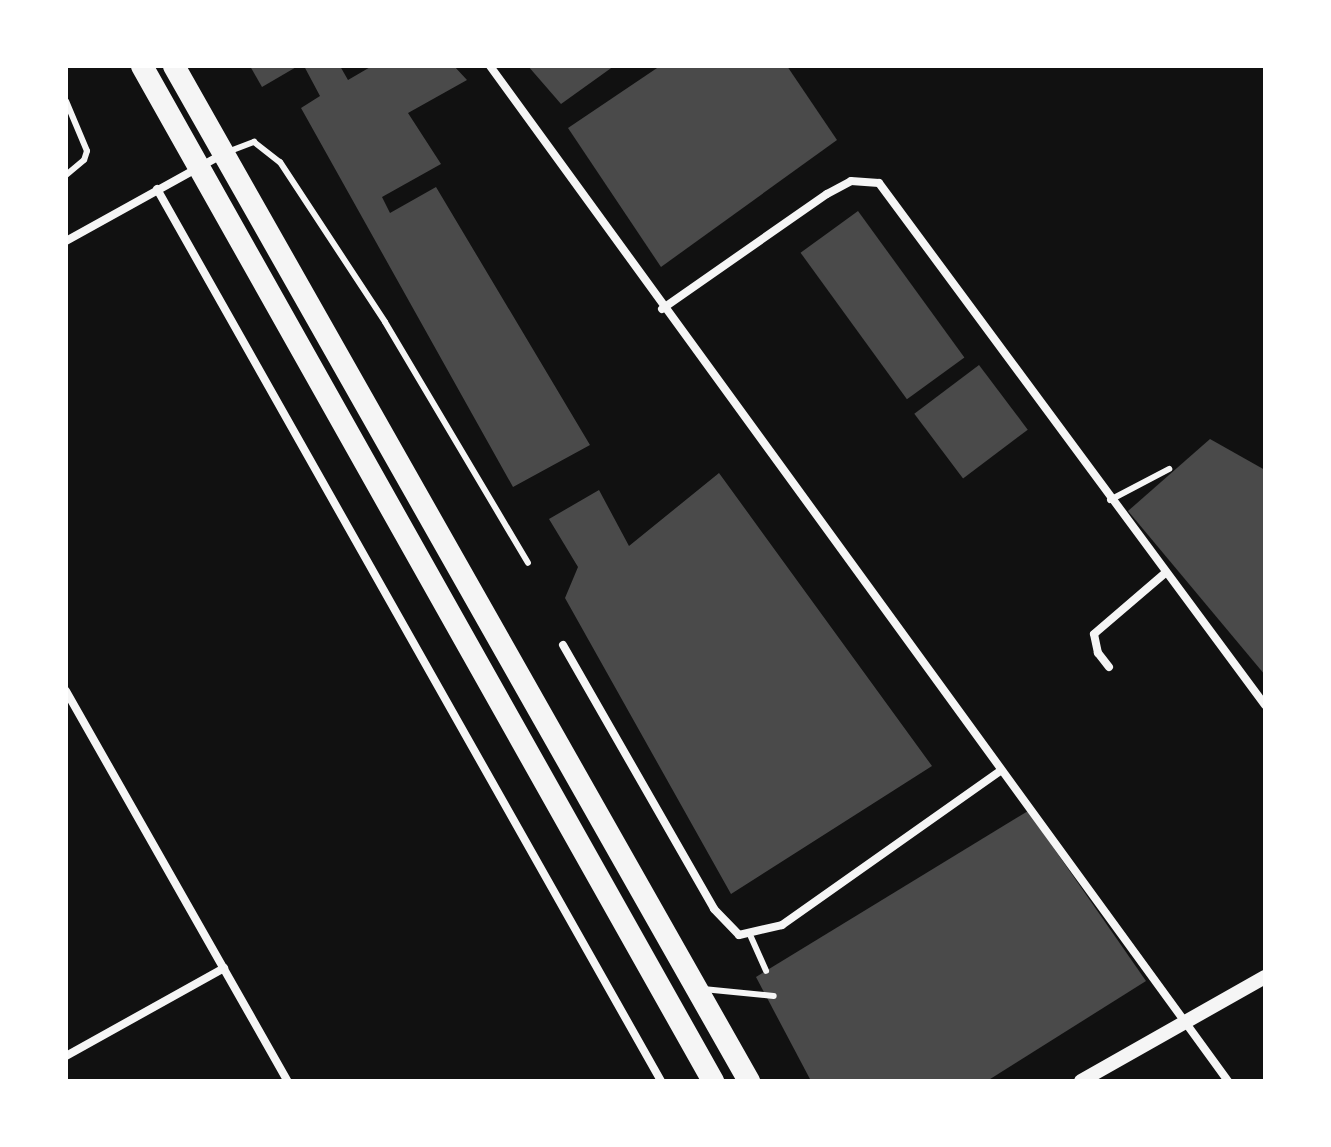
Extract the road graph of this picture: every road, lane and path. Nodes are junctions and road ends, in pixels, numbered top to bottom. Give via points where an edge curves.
1 (142, 66) edge
2 (174, 66) edge
3 (490, 66) edge
4 (66, 101) edge
5 (223, 154) junction
6 (198, 166) junction
7 (66, 175) edge
8 (157, 189) junction
9 (66, 241) edge
10 (662, 309) junction
11 (1169, 469) dead end
12 (1110, 500) junction
13 (528, 563) dead end
14 (1164, 574) junction
15 (563, 645) dead end
16 (1109, 667) dead end
17 (66, 691) edge
18 (1265, 705) edge
19 (1000, 771) junction
20 (751, 937) junction
21 (224, 968) junction
22 (766, 971) dead end
23 (1265, 977) edge
24 (696, 988) junction
25 (774, 996) dead end
26 (1186, 1020) junction
27 (66, 1056) edge
28 (288, 1081) edge
29 (661, 1081) edge
30 (713, 1081) edge
31 (749, 1081) edge
32 (1081, 1081) edge
33 (1228, 1081) edge

1 - 6 highway
2 - 5 highway
3 - 10 street
4 - 7 lane via 87,151
5 - 6 street
5 - 13 lane via 254,142 280,162 385,322
5 - 24 highway
6 - 8 street
6 - 30 highway
8 - 9 street
8 - 29 street
10 - 12 street via 827,194 851,181 879,183
10 - 19 street
11 - 12 lane
12 - 14 street
14 - 16 street via 1094,634 1098,653
14 - 18 street
15 - 20 street via 714,909 728,929
17 - 21 street
19 - 20 street via 782,925
19 - 26 street
20 - 22 lane
21 - 27 street
21 - 28 street
23 - 26 street
24 - 25 lane
24 - 31 highway
26 - 32 street
26 - 33 street

